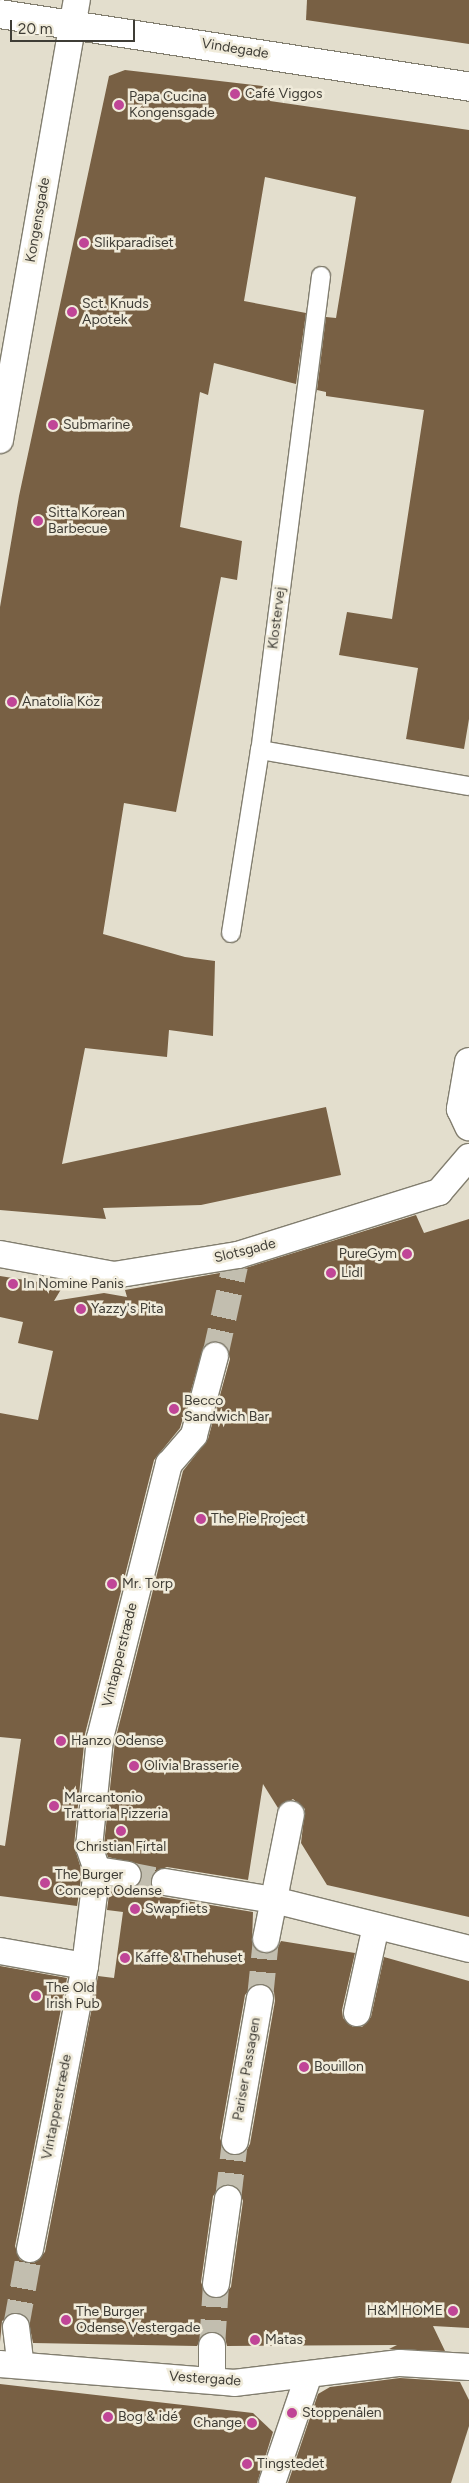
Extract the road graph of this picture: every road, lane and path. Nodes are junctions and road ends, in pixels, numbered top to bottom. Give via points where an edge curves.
1 (75, 12) edge
2 (0, 14) edge
3 (469, 87) edge
4 (321, 276) dead end
5 (0, 440) edge
6 (260, 750) junction
7 (469, 786) edge
8 (231, 934) dead end
9 (469, 1062) edge
10 (469, 1126) edge
11 (469, 1157) edge
12 (0, 1254) edge
13 (215, 1356) tunnel mouth
14 (291, 1814) dead end
15 (97, 1870) junction
16 (128, 1875) tunnel mouth
17 (166, 1882) tunnel mouth
18 (274, 1900) junction
19 (376, 1926) junction
20 (266, 1938) tunnel mouth
21 (469, 1949) edge
22 (0, 1951) edge
23 (85, 1966) junction
24 (260, 1998) tunnel mouth
25 (357, 2013) dead end
26 (235, 2141) tunnel mouth
27 (228, 2198) tunnel mouth
28 (30, 2249) tunnel mouth
29 (216, 2284) tunnel mouth
30 (16, 2327) tunnel mouth
31 (212, 2346) tunnel mouth
32 (11, 2365) edge
33 (469, 2367) edge
34 (308, 2377) junction
35 (212, 2380) junction
36 (272, 2483) edge

1 - 2 street, Vindegade
1 - 3 street, Vindegade
1 - 5 street, Kongensgade
4 - 6 lane, Klostervej
6 - 7 lane
6 - 8 lane, Klostervej
9 - 10 street via 461,1109
11 - 12 street, Slotsgade via 439,1192 237,1261 114,1275
13 - 15 street, Vintapperstræde via 194,1435 169,1464 117,1663 100,1738 89,1847
14 - 18 street
15 - 16 street
15 - 23 street, Vintapperstræde
17 - 18 street
18 - 19 street
18 - 20 street
19 - 21 street
19 - 25 street
22 - 23 street
23 - 28 street, Vintapperstræde
24 - 26 street, Pariser Passagen
27 - 29 street
30 - 32 street
31 - 35 street
32 - 35 street, Vestergade
33 - 34 street, Vestergade via 400,2363
34 - 35 street, Vestergade via 234,2383
34 - 36 street

